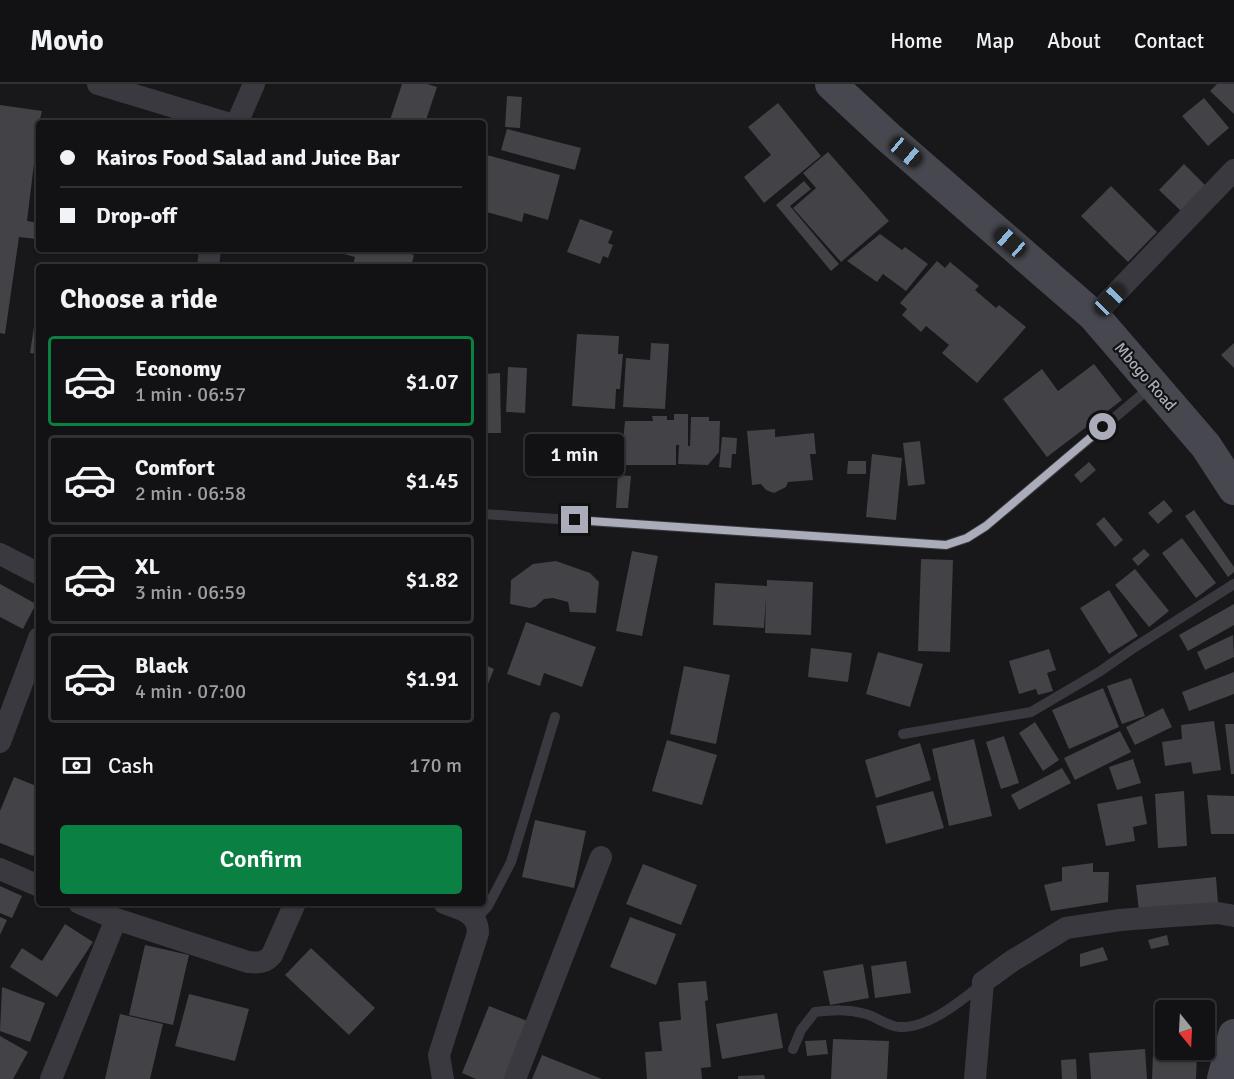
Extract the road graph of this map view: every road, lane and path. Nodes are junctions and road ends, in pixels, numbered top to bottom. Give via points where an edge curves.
1 (98, 84) edge
2 (254, 84) edge
3 (845, 88) edge
4 (216, 120) edge
5 (238, 120) edge
6 (1234, 170) edge
7 (1094, 316) junction
8 (1154, 385) junction
9 (1234, 489) edge
10 (486, 514) edge
11 (0, 554) edge
12 (36, 572) edge
13 (1234, 584) edge
14 (36, 646) edge
15 (555, 717) dead end
16 (903, 734) dead end
17 (0, 742) edge
18 (601, 857) dead end
19 (0, 869) edge
20 (36, 885) edge
21 (294, 906) edge
22 (452, 906) edge
23 (98, 909) edge
24 (1234, 916) edge
25 (476, 920) junction
26 (983, 982) junction
27 (1234, 1035) edge
28 (793, 1049) dead end
29 (1228, 1072) edge
30 (51, 1079) edge
31 (443, 1079) edge
32 (515, 1079) edge
33 (975, 1079) edge

1 - 4 street
2 - 5 street
3 - 7 main road, Mbogo Road
6 - 7 street
7 - 8 main road, Mbogo Road
8 - 9 main road, Mbogo Road via 1206,446
8 - 10 lane via 986,526 946,545
11 - 12 street
13 - 16 lane via 1031,712
14 - 17 street
15 - 25 lane via 511,862 488,906
18 - 32 street
19 - 20 street
21 - 23 street via 272,955 259,963
22 - 25 street via 470,913
23 - 30 street
24 - 26 street via 1184,915 1066,928
25 - 31 street via 478,933 439,1055
26 - 28 lane via 924,1023 900,1028 867,1014 842,1009 815,1012
26 - 33 street
27 - 29 main road

